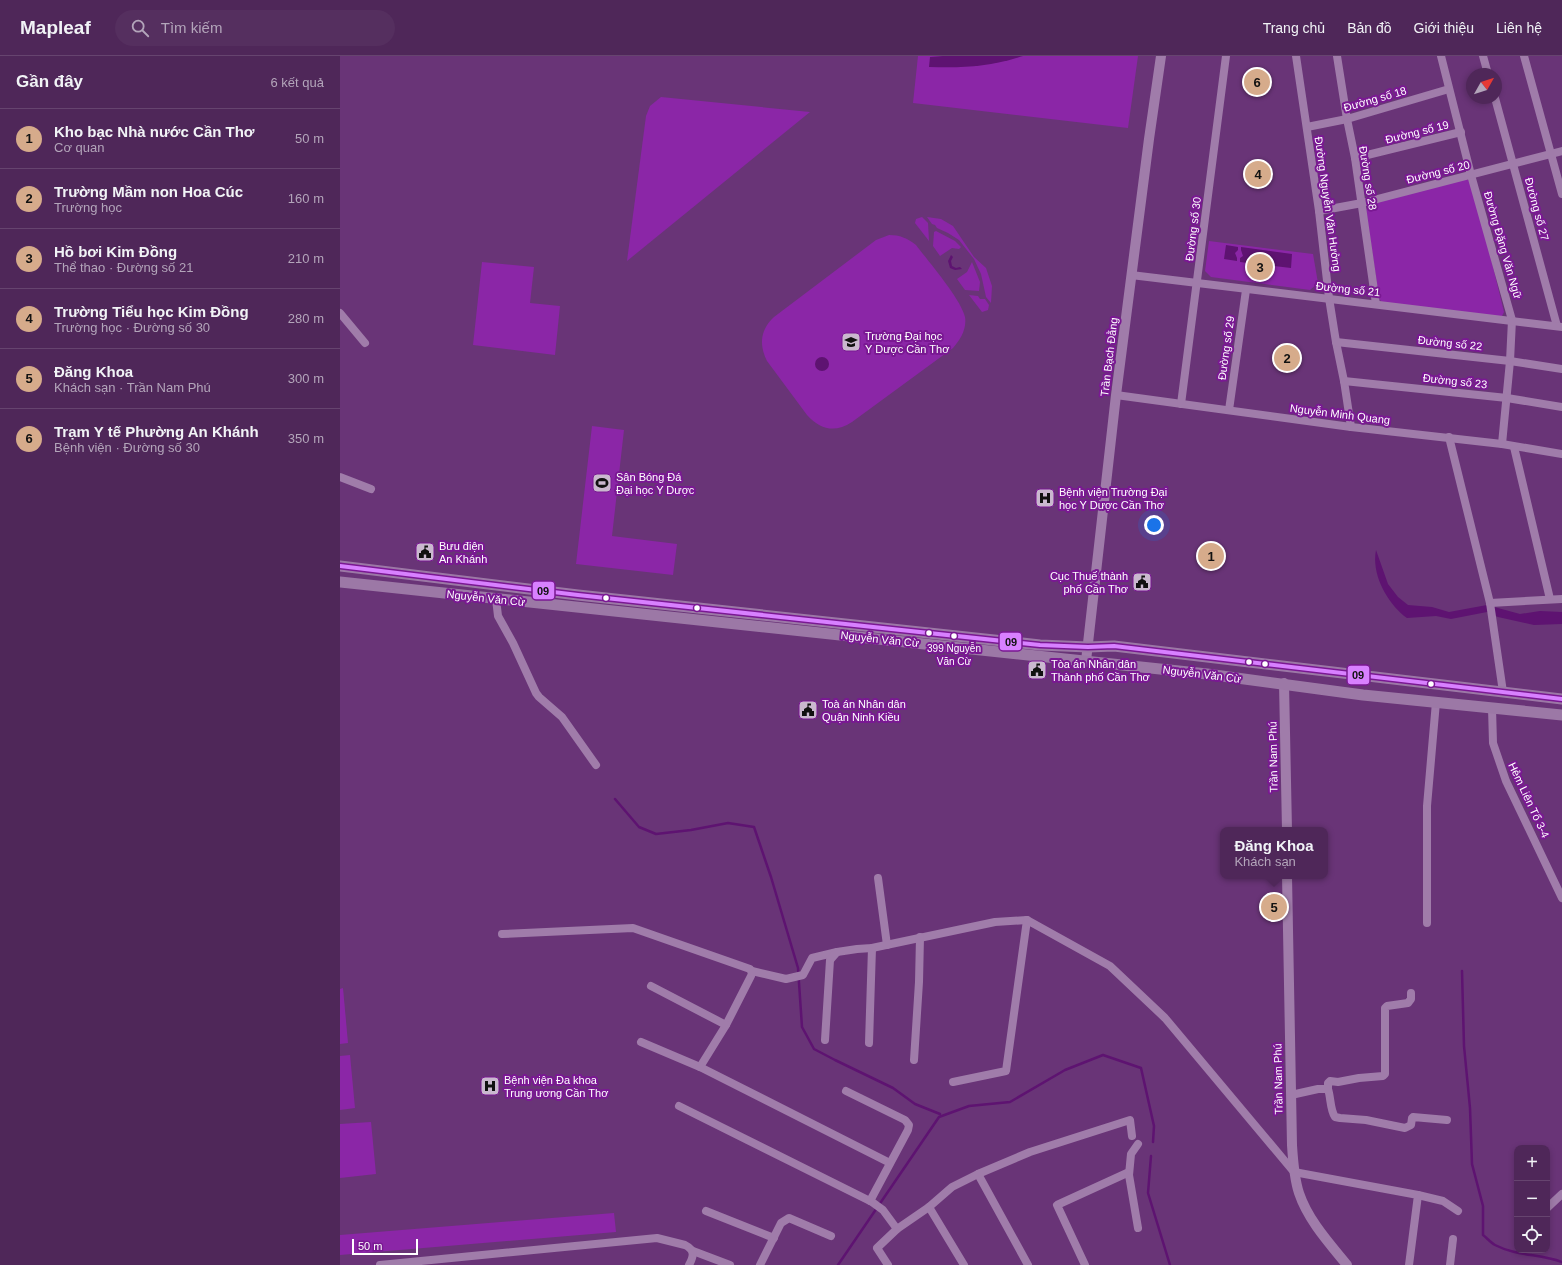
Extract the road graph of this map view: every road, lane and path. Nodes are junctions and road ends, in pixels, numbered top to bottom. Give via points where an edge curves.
1 (1161, 56) edge
2 (1226, 56) edge
3 (1296, 56) edge
4 (1337, 56) edge
5 (1441, 56) edge
6 (1483, 56) edge
7 (1524, 56) edge
8 (1486, 68) edge
9 (1449, 89) junction
10 (1497, 104) edge
11 (1347, 119) junction
12 (1307, 127) junction
13 (1461, 132) junction
14 (1562, 151) edge
15 (1551, 153) junction
16 (1355, 158) junction
17 (1514, 164) junction
18 (1471, 175) junction
19 (1562, 194) edge
20 (1362, 203) junction
21 (1319, 211) junction
22 (1131, 275) junction
23 (1197, 283) junction
24 (1246, 290) junction
25 (1329, 298) junction
26 (1376, 304) junction
27 (340, 313) edge
28 (1512, 320) junction
29 (1560, 327) edge
30 (1336, 342) junction
31 (365, 343) dead end
32 (1510, 361) junction
33 (1562, 368) edge
34 (1344, 381) junction
35 (1116, 395) junction
36 (1507, 398) junction
37 (1180, 404) junction
38 (1562, 407) edge
39 (1229, 410) junction
40 (1351, 427) junction
41 (1449, 437) junction
42 (1502, 444) junction
43 (1514, 447) junction
44 (1562, 454) edge
45 (340, 477) edge
46 (371, 489) dead end
47 (340, 566) edge
48 (340, 582) edge
49 (496, 599) junction
50 (1550, 599) junction
51 (1562, 599) edge
52 (1490, 603) junction
53 (1088, 647) junction
54 (1086, 661) junction
55 (1284, 684) junction
56 (1503, 692) junction
57 (1562, 699) edge
58 (1436, 702) junction
59 (1492, 708) junction
60 (1562, 715) edge
61 (596, 765) dead end
62 (1287, 827) edge
63 (878, 878) dead end
64 (1287, 879) edge
65 (1562, 898) edge
66 (1027, 920) junction
67 (1427, 924) dead end
68 (502, 934) dead end
69 (920, 937) junction
70 (887, 945) junction
71 (872, 948) junction
72 (836, 952) junction
73 (752, 971) junction
74 (651, 986) dead end
75 (1411, 993) dead end
76 (726, 1025) junction
77 (825, 1040) dead end
78 (641, 1042) dead end
79 (869, 1043) dead end
80 (914, 1060) dead end
81 (700, 1067) junction
82 (953, 1082) dead end
83 (1328, 1089) junction
84 (846, 1091) dead end
85 (1291, 1095) junction
86 (679, 1106) dead end
87 (1446, 1120) dead end
88 (1132, 1136) dead end
89 (1138, 1144) dead end
90 (890, 1163) junction
91 (1294, 1172) junction
92 (978, 1174) junction
93 (1129, 1175) junction
94 (1562, 1194) edge
95 (1418, 1195) junction
96 (871, 1202) junction
97 (1550, 1205) edge
98 (928, 1206) junction
99 (706, 1211) dead end
100 (1458, 1211) dead end
101 (1138, 1228) dead end
102 (897, 1229) junction
103 (831, 1236) dead end
104 (774, 1238) junction
105 (1453, 1239) dead end
106 (693, 1250) junction
107 (1344, 1263) edge
108 (380, 1265) edge
109 (689, 1265) edge
110 (730, 1265) edge
111 (760, 1265) edge
112 (888, 1265) edge
113 (964, 1265) edge
114 (1028, 1265) edge
115 (1086, 1265) edge
116 (1410, 1265) edge
117 (1450, 1265) edge

1 - 22 street, Trần Bạch Đằng
2 - 23 street, Đường số 30
3 - 12 street, Đường Nguyễn Văn Hưởng
4 - 11 street, Đường số 28
5 - 9 street, Đường Đặng Văn Ngữ
6 - 8 street
7 - 15 street
9 - 11 street, Đường số 18
9 - 13 street, Đường Đặng Văn Ngữ
10 - 17 street, Đường số 27
11 - 12 street, Đường số 18
11 - 16 street, Đường số 28
12 - 21 street, Đường Nguyễn Văn Hưởng
13 - 16 street, Đường số 19
13 - 18 street, Đường Đặng Văn Ngữ
14 - 15 street, Đường số 20
15 - 17 street, Đường số 20
15 - 19 street
16 - 20 street, Đường số 28
17 - 18 street, Đường số 20
17 - 29 street, Đường số 27
18 - 20 street, Đường số 20
18 - 28 street, Đường Đặng Văn Ngữ
20 - 21 street, Đường số 20
20 - 26 street, Đường số 28
21 - 25 street, Đường Nguyễn Văn Hưởng
22 - 23 street, Đường số 21
22 - 35 street, Trần Bạch Đằng
23 - 24 street, Đường số 21
23 - 37 street, Đường số 30
24 - 25 street, Đường số 21
24 - 39 street, Đường số 29
25 - 26 street, Đường số 21
25 - 30 street, Đường Nguyễn Văn Hưởng
26 - 28 street, Đường số 21
27 - 31 street
28 - 29 street, Đường số 21
28 - 32 street, Đường Đặng Văn Ngữ
30 - 32 street, Đường số 22
30 - 34 street, Đường Nguyễn Văn Hưởng
32 - 33 street, Đường số 22
32 - 36 street, Đường Đặng Văn Ngữ
34 - 36 street, Đường số 23
34 - 40 street, Đường Nguyễn Văn Hưởng
35 - 37 street, Nguyễn Minh Quang
35 - 53 street, Trần Bạch Đằng
36 - 38 street, Đường số 23
36 - 42 street, Đường Đặng Văn Ngữ
37 - 39 street, Nguyễn Minh Quang
39 - 40 street, Nguyễn Minh Quang
40 - 41 street, Nguyễn Minh Quang
41 - 42 street, Nguyễn Minh Quang
41 - 52 street
42 - 43 street, Nguyễn Minh Quang
43 - 44 street, Nguyễn Minh Quang
43 - 50 street
45 - 46 street
47 - 53 main road, Nguyễn Văn Cừ via 578,595
48 - 49 main road, Nguyễn Văn Cừ
49 - 54 main road, Nguyễn Văn Cừ
49 - 61 street via 498,616 536,693 562,717
50 - 51 street
50 - 52 street
52 - 56 street
53 - 54 street, Trần Bạch Đằng
53 - 56 main road, Nguyễn Văn Cừ via 1114,646
54 - 55 main road, Nguyễn Văn Cừ
55 - 58 main road, Nguyễn Văn Cừ
55 - 62 street, Trần Nam Phú
56 - 57 main road, Nguyễn Văn Cừ
58 - 59 main road, Nguyễn Văn Cừ
58 - 67 street via 1427,806
59 - 60 main road, Nguyễn Văn Cừ
59 - 65 street, Hẻm Liên Tổ 3-4 via 1493,744 1506,781
63 - 70 street
64 - 85 street, Trần Nam Phú
66 - 69 street via 995,922
66 - 82 street via 1006,1071
66 - 91 street via 1110,966 1127,982 1165,1018
68 - 73 street via 633,928
69 - 70 street
69 - 80 street
70 - 71 street
71 - 72 street
71 - 79 street
72 - 73 street via 812,958 802,975 790,979
72 - 77 street via 830,960
73 - 76 street
74 - 76 street
75 - 83 street via 1408,1003 1385,1008 1385,1074 1338,1082 1330,1081
76 - 81 street
78 - 81 street
81 - 90 street
83 - 85 street
83 - 87 street via 1336,1117 1405,1128 1411,1125 1414,1117
84 - 90 street via 905,1120 909,1125
85 - 91 street, Trần Nam Phú
86 - 96 street
88 - 92 street via 1130,1120 1030,1152
89 - 93 street via 1131,1154
90 - 96 street
91 - 95 street
91 - 107 street, Trần Nam Phú via 1299,1194 1308,1214
92 - 98 street via 952,1187
92 - 114 street
93 - 101 street
93 - 115 street via 1126,1173 1057,1205
94 - 97 street
95 - 100 street via 1443,1201
95 - 116 street
96 - 102 street via 880,1207
98 - 102 street
98 - 113 street
99 - 104 street
102 - 112 street via 877,1248
103 - 104 street via 789,1218 781,1223
104 - 111 street
105 - 117 street
106 - 108 street via 685,1245 656,1238
106 - 109 street via 694,1257
106 - 110 street

